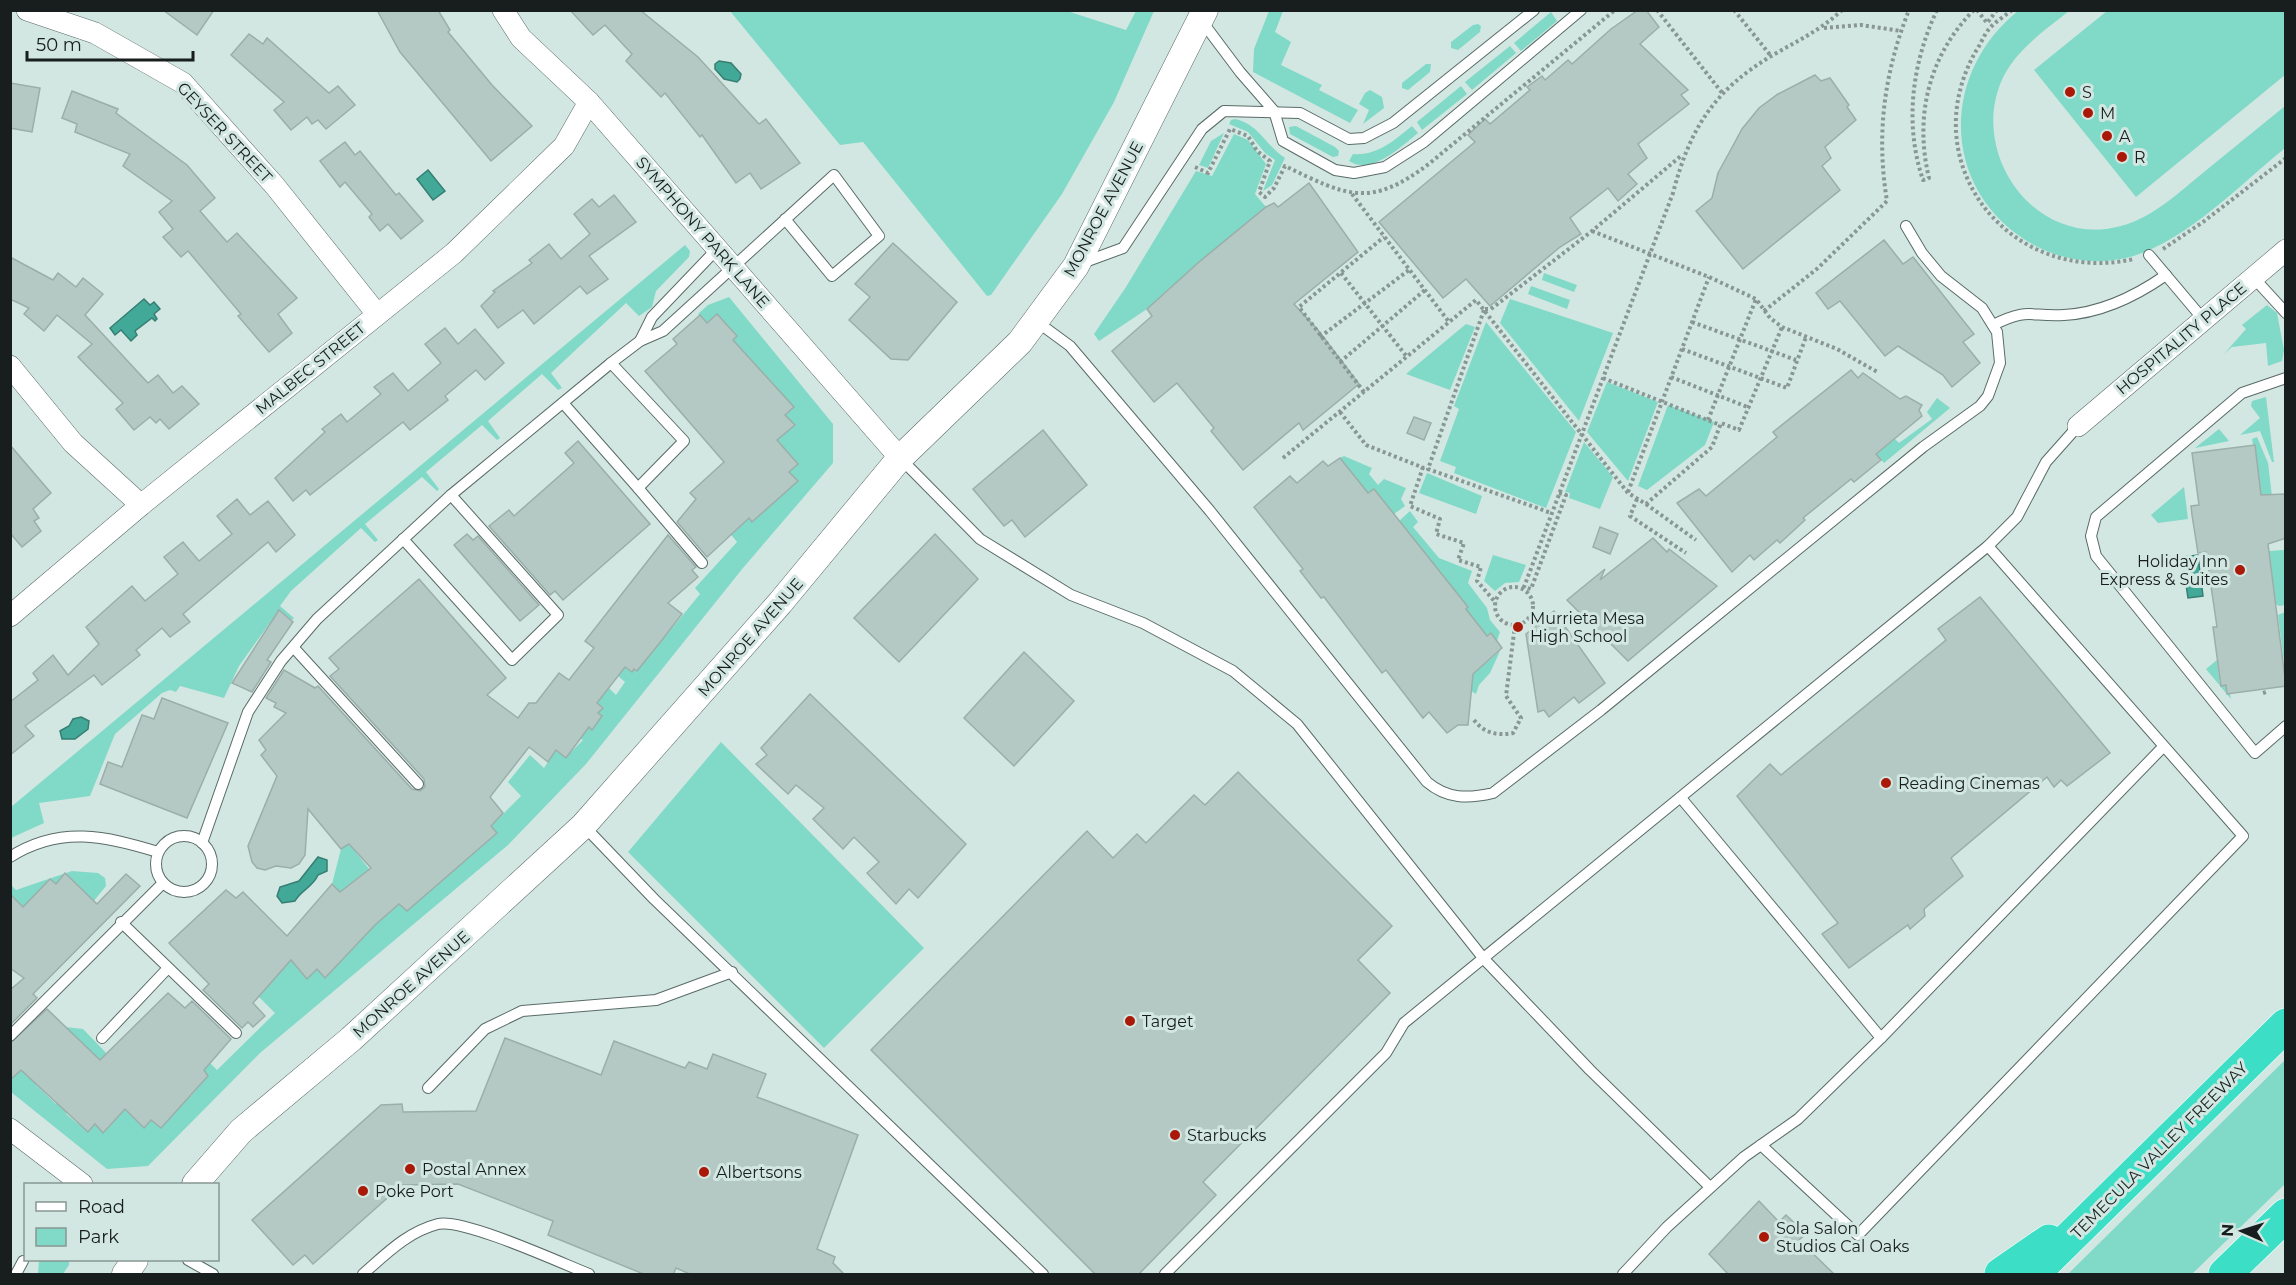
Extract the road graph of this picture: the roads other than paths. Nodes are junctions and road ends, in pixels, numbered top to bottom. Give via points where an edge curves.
1 (27, 10) edge
2 (502, 10) edge
3 (1534, 10) edge
4 (1581, 10) edge
5 (1203, 15) edge
6 (589, 102) junction
7 (1274, 111) junction
8 (784, 219) junction
9 (1906, 226) dead end
10 (717, 249) junction
11 (2286, 250) edge
12 (2149, 255) road end
13 (1076, 266) junction
14 (734, 268) junction
15 (2166, 275) junction
16 (2253, 277) junction
17 (662, 306) junction
18 (2286, 313) edge
19 (377, 314) junction
20 (2203, 319) junction
21 (675, 320) junction
22 (1035, 321) junction
23 (1993, 325) junction
24 (640, 341) junction
25 (611, 363) junction
26 (10, 366) edge
27 (2286, 378) edge
28 (563, 403) junction
29 (2078, 426) joint
30 (900, 458) junction
31 (638, 488) junction
32 (451, 495) junction
33 (141, 505) junction
34 (403, 539) junction
35 (1988, 546) junction
36 (702, 563) dead end
37 (10, 616) edge
38 (294, 648) junction
39 (2286, 726) edge
40 (2163, 747) junction
41 (418, 784) dead end
42 (1681, 798) junction
43 (584, 826) junction
44 (202, 843) junction
45 (158, 852) junction
46 (10, 857) edge
47 (163, 883) junction
48 (121, 922) junction
49 (1484, 959) junction
50 (168, 968) junction
51 (732, 972) junction
52 (2286, 1025) edge
53 (236, 1033) dead end
54 (10, 1036) edge
55 (102, 1038) dead end
56 (1881, 1038) junction
57 (428, 1088) dead end
58 (10, 1129) edge
59 (1761, 1145) junction
60 (79, 1183) edge
61 (197, 1183) edge
62 (1710, 1187) junction
63 (2109, 1199) junction
64 (2286, 1215) edge
65 (22, 1261) dead end
66 (134, 1261) edge
67 (190, 1261) edge
68 (16, 1275) edge
69 (125, 1275) edge
70 (213, 1275) edge
71 (363, 1275) edge
72 (590, 1275) edge
73 (1043, 1275) edge
74 (1165, 1275) edge
75 (1623, 1275) edge
76 (2001, 1275) edge
77 (2033, 1275) edge
78 (2225, 1275) edge

1 - 19 street, GEYSER STREET via 95,33 183,83 275,186
2 - 6 street, SYMPHONY PARK LANE via 521,38
3 - 7 lane via 1393,123 1364,138 1349,139 1300,113
4 - 7 lane via 1424,142 1385,167 1354,173 1335,170 1283,141
5 - 7 lane via 1240,72
5 - 13 street, MONROE AVENUE
6 - 10 street, SYMPHONY PARK LANE
6 - 19 street, MALBEC STREET via 564,146 454,253
7 - 13 lane via 1224,111 1202,129 1123,248
8 - 8 lane via 834,175 879,236 832,276
8 - 14 lane
9 - 23 lane via 1941,276 1982,308
10 - 14 street, SYMPHONY PARK LANE
10 - 17 lane
11 - 16 street, HOSPITALITY PLACE
12 - 15 lane
13 - 22 street, MONROE AVENUE
14 - 21 lane
14 - 30 street, SYMPHONY PARK LANE
15 - 20 lane
15 - 23 lane via 2116,303 2084,313 2015,314
16 - 18 lane
16 - 20 street, HOSPITALITY PLACE
17 - 21 lane
17 - 24 lane
19 - 33 street, MALBEC STREET
20 - 29 street, HOSPITALITY PLACE
21 - 24 lane via 663,331
22 - 23 lane via 1070,346 1210,511 1408,760 1427,782 1450,797 1493,793 1610,703 1923,447 1980,406 1988,396 2000,363
22 - 30 street, MONROE AVENUE via 1020,342
24 - 25 lane
25 - 28 lane
25 - 31 lane via 684,441
26 - 33 street via 73,443
27 - 39 lane via 2242,393 2096,517 2091,536 2096,556 2255,753
28 - 31 lane
28 - 32 lane
29 - 35 lane via 2046,462 2017,517
30 - 43 street, MONROE AVENUE via 780,603
30 - 49 lane via 980,539 1071,595 1143,623 1233,671 1297,724
31 - 36 lane
32 - 34 lane
32 - 34 lane via 558,615 512,660
33 - 37 street, MALBEC STREET
34 - 38 lane via 317,619
35 - 40 lane
35 - 42 lane
38 - 41 lane
38 - 44 lane via 248,712
40 - 56 lane
40 - 59 lane via 2242,836 1858,1235
42 - 49 lane
42 - 56 lane
43 - 51 lane
43 - 61 street, MONROE AVENUE via 351,1039 241,1131
44 - 45 lane via 195,838 178,837
44 - 47 lane via 211,858 203,884 178,892
45 - 46 lane via 100,836 72,836 41,842
45 - 47 lane via 156,868
47 - 48 lane
48 - 50 lane
48 - 54 lane
49 - 62 lane
49 - 74 lane via 1404,1023 1386,1053
50 - 53 lane
50 - 55 lane
51 - 57 lane via 656,1000 522,1011 485,1029
51 - 73 lane
52 - 63 highway, TEMECULA VALLEY FREEWAY
56 - 59 lane via 1798,1119
58 - 60 street
59 - 62 lane
62 - 75 lane via 1666,1227
63 - 76 highway
63 - 77 highway, TEMECULA VALLEY FREEWAY
64 - 78 highway
65 - 68 lane
66 - 69 street
67 - 70 lane
71 - 72 lane via 405,1237 440,1223 482,1231

